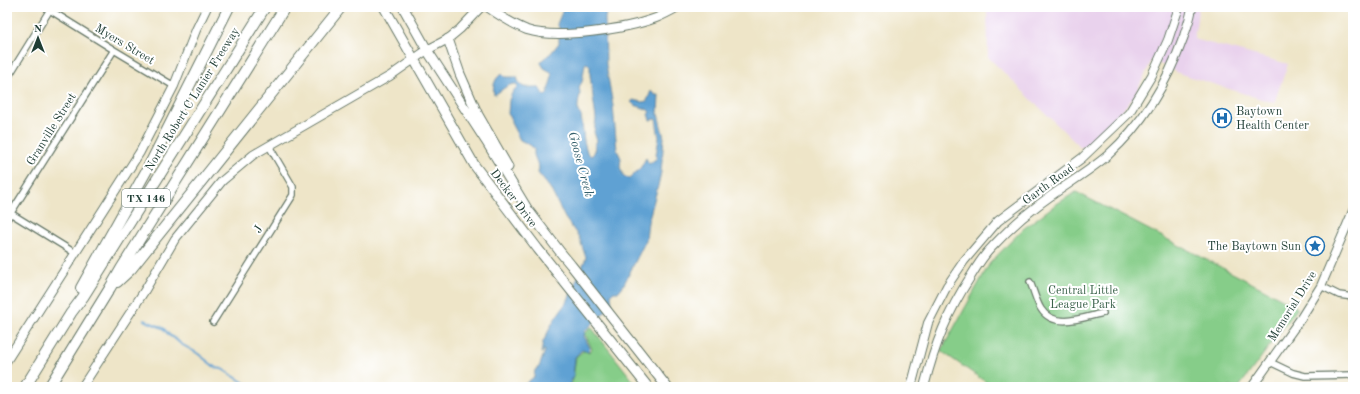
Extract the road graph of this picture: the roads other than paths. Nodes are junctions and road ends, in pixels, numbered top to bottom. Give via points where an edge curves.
1 (208, 7) edge
2 (228, 7) edge
3 (265, 7) edge
4 (285, 7) edge
5 (341, 7) edge
6 (384, 7) edge
7 (403, 7) edge
8 (481, 7) edge
9 (487, 7) edge
10 (678, 7) edge
11 (1179, 7) edge
12 (1192, 7) edge
13 (49, 8) edge
14 (448, 39) junction
15 (1168, 40) junction
16 (1180, 45) junction
17 (114, 50) junction
18 (427, 50) junction
19 (414, 60) junction
20 (7, 79) edge
21 (174, 86) junction
22 (1129, 113) junction
23 (1142, 118) junction
24 (269, 146) junction
25 (1015, 208) junction
26 (528, 210) junction
27 (1353, 211) edge
28 (9, 212) edge
29 (1022, 218) junction
30 (7, 219) edge
31 (76, 253) junction
32 (951, 281) junction
33 (1030, 282) dead end
34 (1321, 286) junction
35 (110, 288) junction
36 (962, 289) junction
37 (1353, 297) edge
38 (71, 313) junction
39 (1103, 313) dead end
40 (212, 322) dead end
41 (920, 350) junction
42 (933, 353) junction
43 (7, 360) edge
44 (1270, 362) junction
45 (1353, 375) edge
46 (25, 387) edge
47 (49, 387) edge
48 (82, 387) edge
49 (648, 387) edge
50 (667, 387) edge
51 (911, 387) edge
52 (924, 387) edge
53 (1252, 387) edge

1 - 21 main road
2 - 38 highway via 148,168 79,292
3 - 38 highway, North Robert C Lanier Freeway / TX 146 via 88,290
4 - 35 highway, TX 146
5 - 35 highway via 131,269
6 - 19 main road, Decker Drive
7 - 18 main road, Decker Drive
8 - 14 main road
9 - 10 main road via 528,30 566,34 638,24
11 - 15 main road, Garth Road
12 - 16 main road, Garth Road
13 - 17 street, Myers Street
13 - 20 street
14 - 18 main road
14 - 26 main road via 478,115 511,172
15 - 16 main road
15 - 22 main road, Garth Road via 1152,75
16 - 23 main road, Garth Road via 1166,80
17 - 21 street, Myers Street
17 - 28 street, Granville Street
18 - 19 main road
18 - 26 main road, Decker Drive
19 - 24 main road
19 - 49 main road, Decker Drive via 475,166
21 - 31 main road via 140,152
22 - 23 main road
22 - 25 main road, Garth Road via 1082,158
23 - 29 main road, Garth Road via 1108,155
24 - 40 street, J via 294,187 293,195
24 - 48 main road via 253,155 222,181 175,239
25 - 29 main road
25 - 32 main road, Garth Road via 964,261
26 - 50 main road, Decker Drive
27 - 34 main road, Memorial Drive
28 - 30 street, Granville Street
28 - 31 street
29 - 36 main road, Garth Road via 991,248
31 - 43 main road
32 - 36 main road
32 - 41 main road, Garth Road via 928,323
33 - 39 street via 1041,308 1054,319 1066,321
34 - 37 street via 1339,295
34 - 44 main road, Memorial Drive
35 - 47 highway, TX 146
36 - 42 main road, Garth Road via 941,329
38 - 46 highway, North Robert C Lanier Freeway / TX 146
41 - 42 main road
41 - 51 main road, Garth Road
42 - 52 main road, Garth Road
44 - 45 street via 1305,376
44 - 53 main road, Memorial Drive

